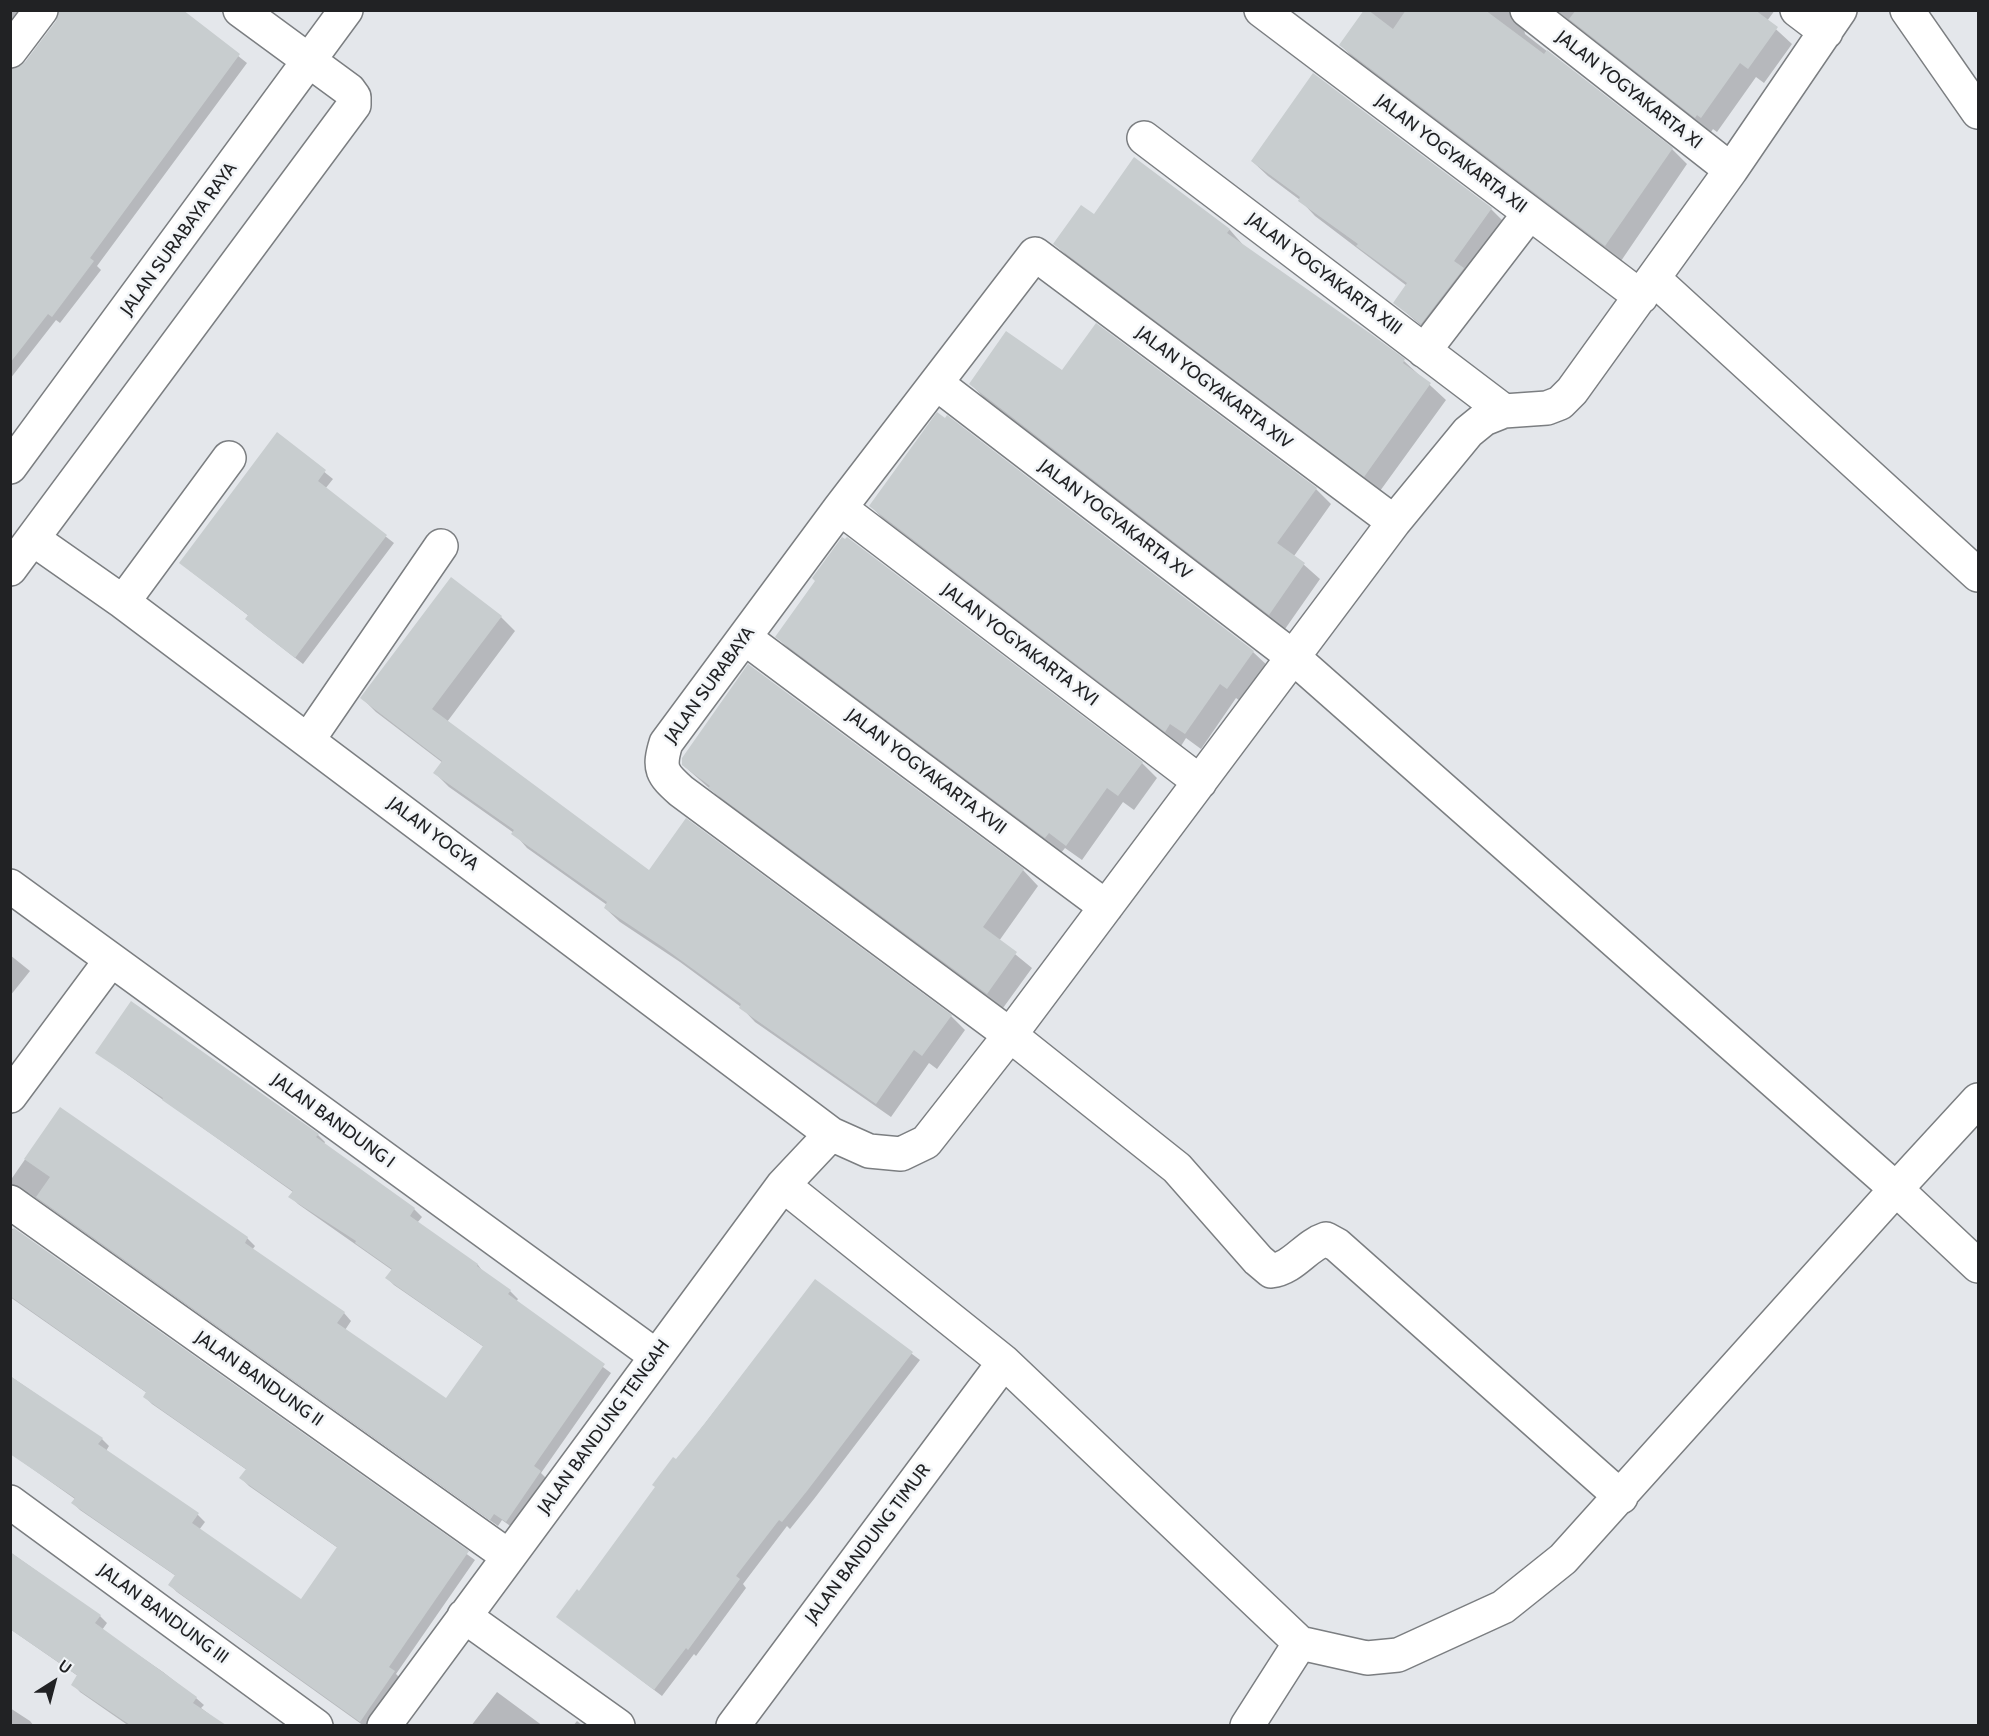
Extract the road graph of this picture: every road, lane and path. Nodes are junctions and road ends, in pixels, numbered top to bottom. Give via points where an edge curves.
1 (41, 10) edge
2 (240, 10) edge
3 (346, 10) edge
4 (1261, 10) edge
5 (1527, 10) edge
6 (1797, 10) edge
7 (1906, 10) edge
8 (1833, 21) edge
9 (10, 51) edge
10 (310, 62) junction
11 (1978, 112) edge
12 (1144, 138) dead end
13 (1731, 170) junction
14 (1529, 214) junction
15 (1035, 254) joint
16 (1647, 288) junction
17 (1424, 351) junction
18 (936, 383) junction
19 (1504, 411) junction
20 (229, 458) dead end
21 (10, 467) edge
22 (840, 508) junction
23 (1394, 522) junction
24 (33, 539) junction
25 (441, 546) dead end
26 (10, 569) edge
27 (1978, 575) edge
28 (123, 602) junction
29 (745, 638) junction
30 (1293, 657) junction
31 (308, 740) junction
32 (1200, 782) junction
33 (10, 886) edge
34 (1106, 907) junction
35 (111, 960) junction
36 (1010, 1035) junction
37 (10, 1096) edge
38 (1978, 1100) edge
39 (831, 1134) junction
40 (783, 1185) junction
41 (1896, 1189) junction
42 (10, 1202) edge
43 (1978, 1266) edge
44 (656, 1356) junction
45 (1004, 1362) junction
46 (1621, 1497) junction
47 (10, 1502) edge
48 (508, 1556) junction
49 (464, 1616) junction
50 (1300, 1643) junction
51 (316, 1725) edge
52 (384, 1725) edge
53 (618, 1725) edge
54 (733, 1725) edge
55 (1247, 1725) edge

1 - 9 street
2 - 10 street
3 - 10 street, JALAN SURABAYA RAYA
4 - 14 street, JALAN YOGYAKARTA XII
5 - 13 street, JALAN YOGYAKARTA XI
6 - 8 street
7 - 11 street
8 - 13 street
10 - 21 street, JALAN SURABAYA RAYA
10 - 24 street via 349,90 354,105
12 - 17 street, JALAN YOGYAKARTA XIII
13 - 16 street
14 - 16 street, JALAN YOGYAKARTA XII
14 - 17 street
15 - 18 street, JALAN SURABAYA
15 - 23 street, JALAN YOGYAKARTA XIV
16 - 19 street via 1560,403 1548,408
16 - 27 street, JALAN YOGYAKARTA XII
17 - 19 street, JALAN YOGYAKARTA XIII
18 - 22 street, JALAN SURABAYA
18 - 30 street, JALAN YOGYAKARTA XV
19 - 23 street, JALAN YOGYA via 1468,432
20 - 28 street
22 - 29 street, JALAN SURABAYA
22 - 32 street, JALAN YOGYAKARTA XVI
23 - 30 street, JALAN YOGYA
24 - 26 street
24 - 28 street, JALAN YOGYA
25 - 31 street
28 - 31 street, JALAN YOGYA
29 - 34 street, JALAN YOGYAKARTA XVII
29 - 36 street, JALAN SURABAYA via 666,743 660,762 665,777
30 - 32 street, JALAN YOGYA
30 - 41 street, JALAN YOGYAKARTA XV
31 - 39 street, JALAN YOGYA
32 - 34 street, JALAN YOGYA
33 - 35 street, JALAN BANDUNG I
34 - 36 street, JALAN YOGYA
35 - 37 street
35 - 44 street, JALAN BANDUNG I
36 - 39 street, JALAN YOGYA via 926,1142 901,1154 869,1151
36 - 46 street, JALAN SURABAYA via 1177,1168 1271,1270 1283,1269 1317,1242 1331,1242
38 - 41 street
39 - 40 street, JALAN BANDUNG TENGAH
40 - 44 street, JALAN BANDUNG TENGAH
40 - 45 street
41 - 43 street, JALAN YOGYAKARTA XV
41 - 46 street
42 - 48 street, JALAN BANDUNG II
44 - 48 street, JALAN BANDUNG TENGAH
45 - 50 street
45 - 54 street, JALAN BANDUNG TIMUR
46 - 50 street via 1563,1559 1503,1607 1471,1624 1398,1655 1367,1658
47 - 51 street, JALAN BANDUNG III
48 - 49 street, JALAN BANDUNG TENGAH
49 - 52 street, JALAN BANDUNG TENGAH
49 - 53 street
50 - 55 street

